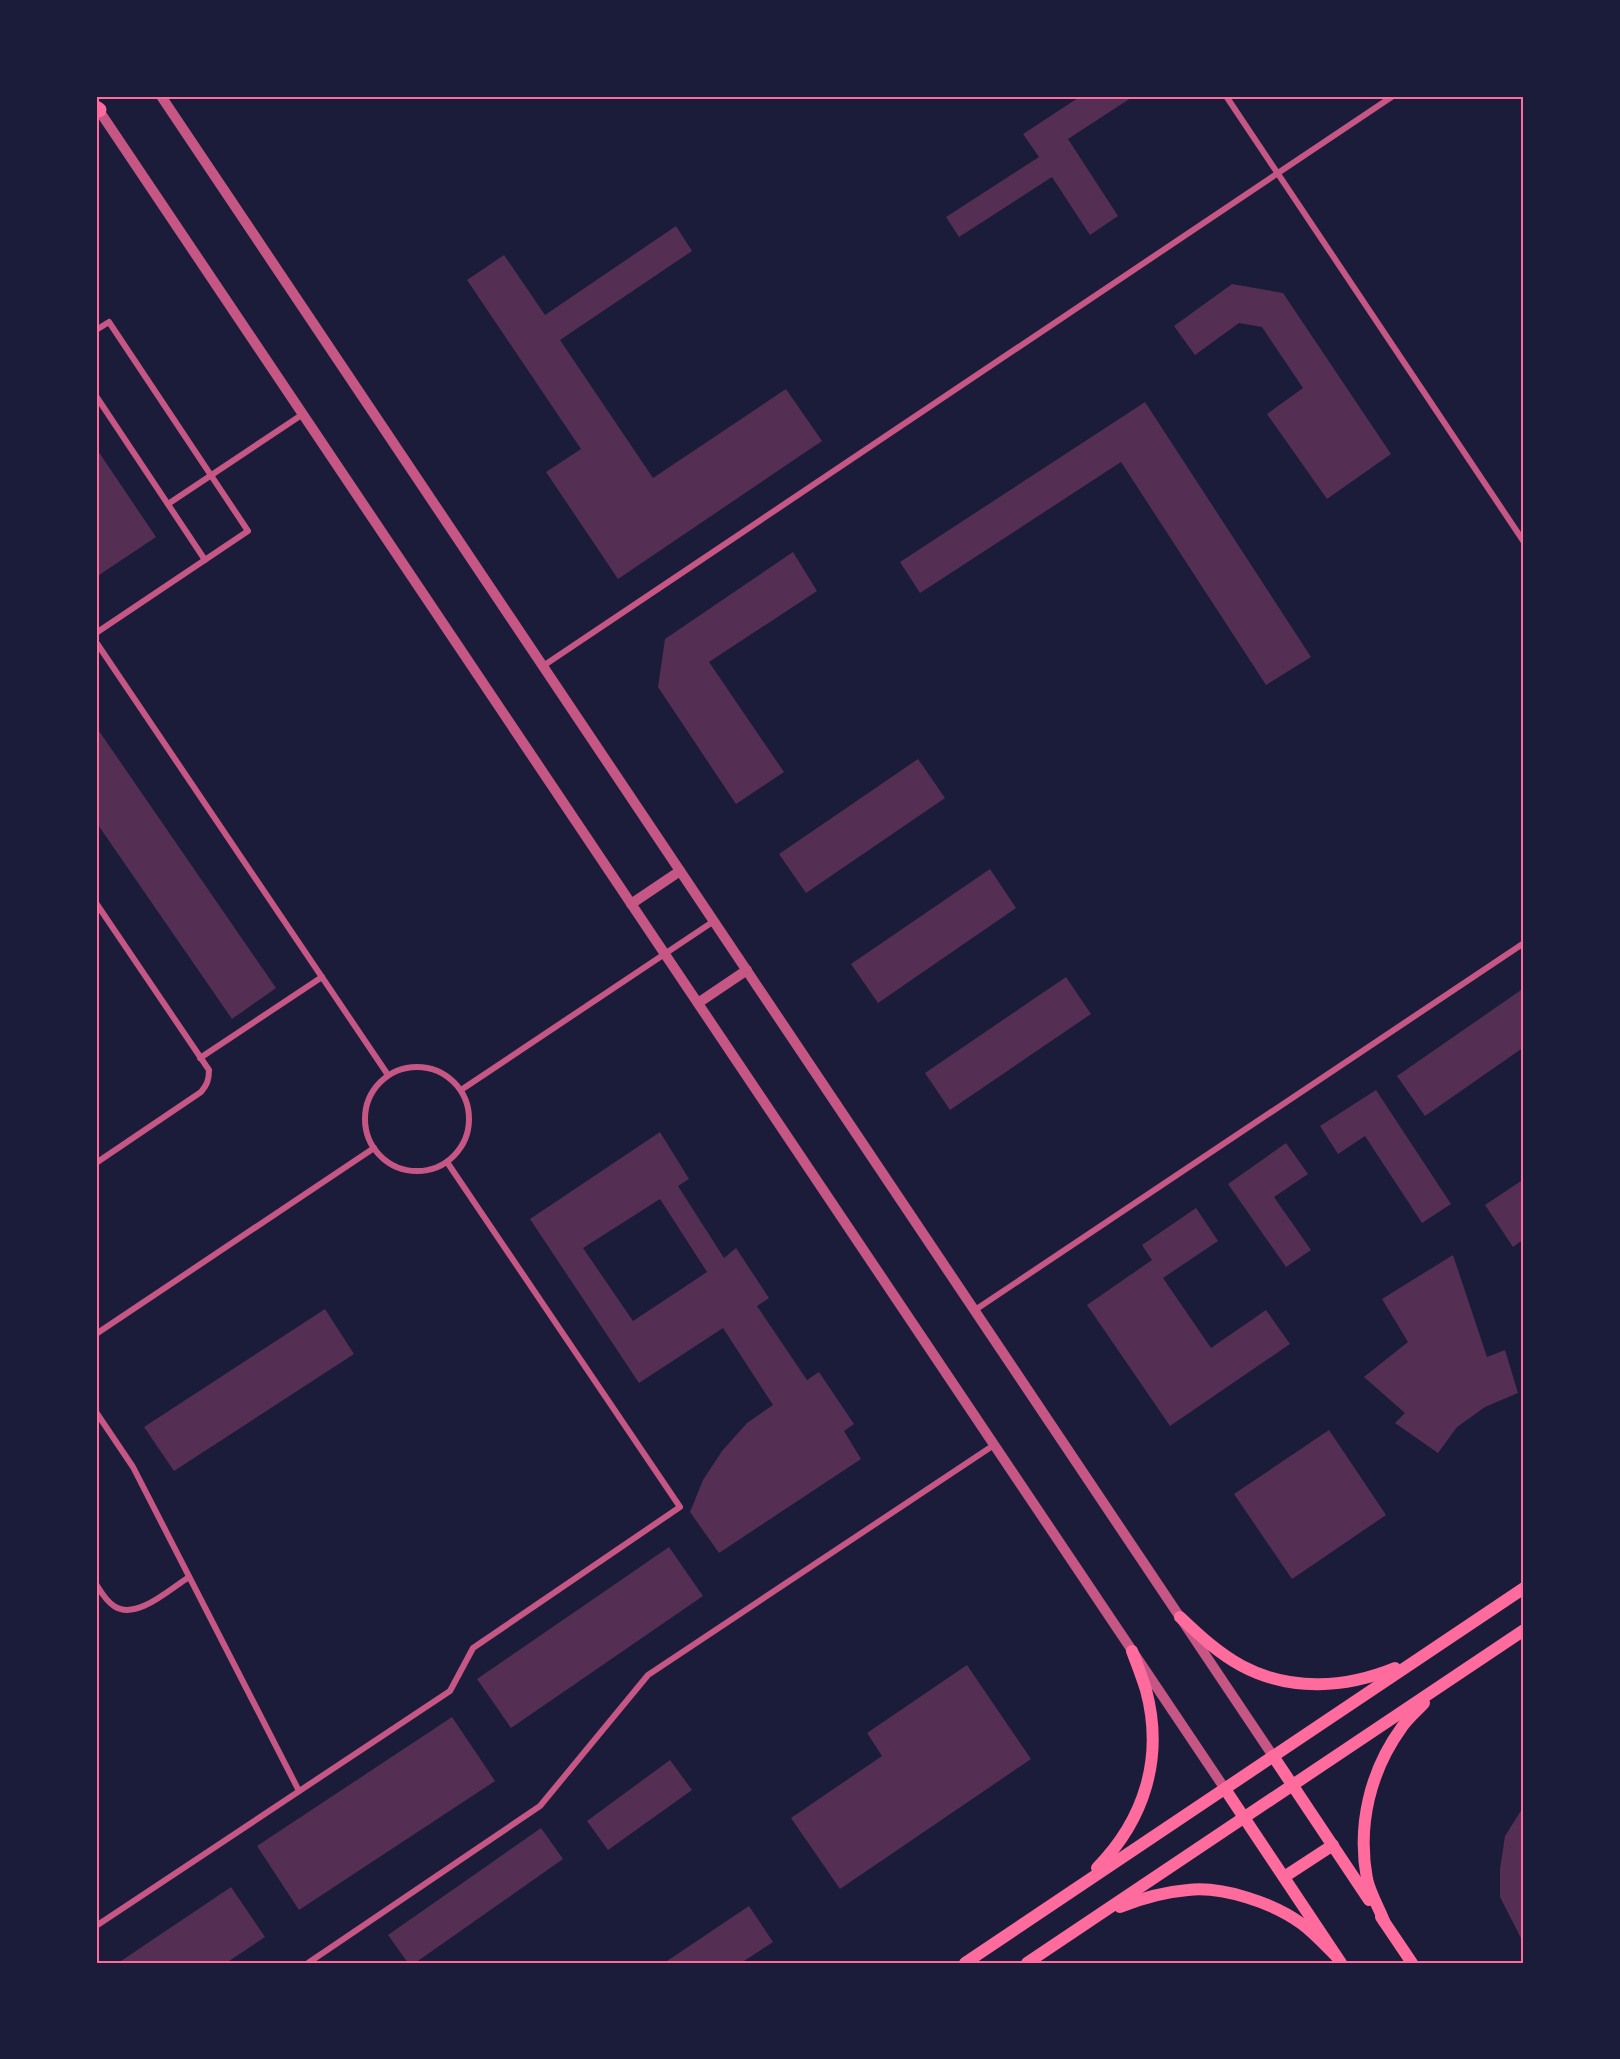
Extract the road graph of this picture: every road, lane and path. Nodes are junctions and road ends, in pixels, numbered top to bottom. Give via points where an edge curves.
1 (161, 96) edge
2 (1226, 96) edge
3 (1393, 96) edge
4 (97, 108) edge
5 (1278, 173) junction
6 (96, 330) edge
7 (96, 396) edge
8 (303, 414) junction
9 (211, 476) junction
10 (168, 504) junction
11 (1524, 542) edge
12 (205, 560) junction
13 (96, 633) edge
14 (96, 642) edge
15 (543, 666) junction
16 (680, 871) junction
17 (96, 903) edge
18 (631, 904) junction
19 (714, 921) junction
20 (1524, 943) edge
21 (665, 954) junction
22 (747, 970) junction
23 (322, 977) junction
24 (698, 1003) junction
25 (200, 1058) junction
26 (388, 1076) junction
27 (460, 1090) junction
28 (374, 1148) junction
29 (447, 1162) junction
30 (96, 1163) edge
31 (975, 1311) junction
32 (96, 1334) edge
33 (96, 1412) edge
34 (994, 1445) junction
35 (189, 1577) junction
36 (96, 1584) edge
37 (1524, 1588) edge
38 (1180, 1617) junction
39 (1524, 1630) edge
40 (1132, 1651) junction
41 (1419, 1659) junction
42 (1438, 1688) junction
43 (1273, 1756) junction
44 (1293, 1785) junction
45 (1225, 1789) junction
46 (299, 1791) junction
47 (1244, 1818) junction
48 (1332, 1845) junction
49 (1284, 1877) junction
50 (1078, 1888) junction
51 (1099, 1915) junction
52 (1384, 1922) junction
53 (96, 1926) edge
54 (1339, 1959) edge
55 (308, 1963) edge
56 (965, 1963) edge
57 (1027, 1963) edge
58 (1412, 1963) edge

1 - 15 street
2 - 5 street
3 - 5 street
4 - 8 street
5 - 11 street
5 - 15 street
6 - 9 street via 109,322
7 - 10 street
8 - 9 street
8 - 18 street
9 - 10 street
9 - 12 street via 248,531
10 - 12 street
12 - 13 street
14 - 23 street
15 - 16 street
16 - 18 street
16 - 19 street
17 - 25 street
18 - 21 street
19 - 21 street
19 - 22 street
20 - 31 street
21 - 24 street
21 - 27 street
22 - 24 street
22 - 31 street
23 - 25 street
23 - 26 street
24 - 34 street
25 - 30 street via 209,1078 201,1092
26 - 27 street via 405,1068 423,1067 441,1072
26 - 28 street via 368,1101 367,1134
27 - 29 street via 470,1115 468,1133 460,1150
28 - 29 street via 385,1161 416,1172 432,1170
28 - 32 street
29 - 46 street via 680,1507 473,1648 450,1691
31 - 38 street
33 - 35 street via 133,1467
34 - 40 street
34 - 55 street via 648,1675 540,1806
35 - 36 street via 141,1609 128,1611 107,1601
35 - 46 street
37 - 41 main road
38 - 41 main road via 1211,1646 1243,1666 1286,1682 1326,1685 1371,1678
38 - 43 street
39 - 42 main road
40 - 45 street
40 - 50 main road via 1146,1691 1153,1735 1150,1776 1137,1814 1113,1851
41 - 43 main road
42 - 44 main road
42 - 52 main road via 1402,1726 1379,1766 1366,1804 1363,1847 1368,1881
43 - 44 main road
43 - 45 main road
44 - 47 main road
44 - 48 main road
45 - 47 main road
45 - 50 main road
46 - 53 street
47 - 49 main road
47 - 51 main road
48 - 49 main road
48 - 52 main road
49 - 54 main road
50 - 56 main road
51 - 54 main road via 1144,1898 1190,1889 1229,1893 1267,1904 1301,1924
51 - 57 main road
52 - 58 main road

